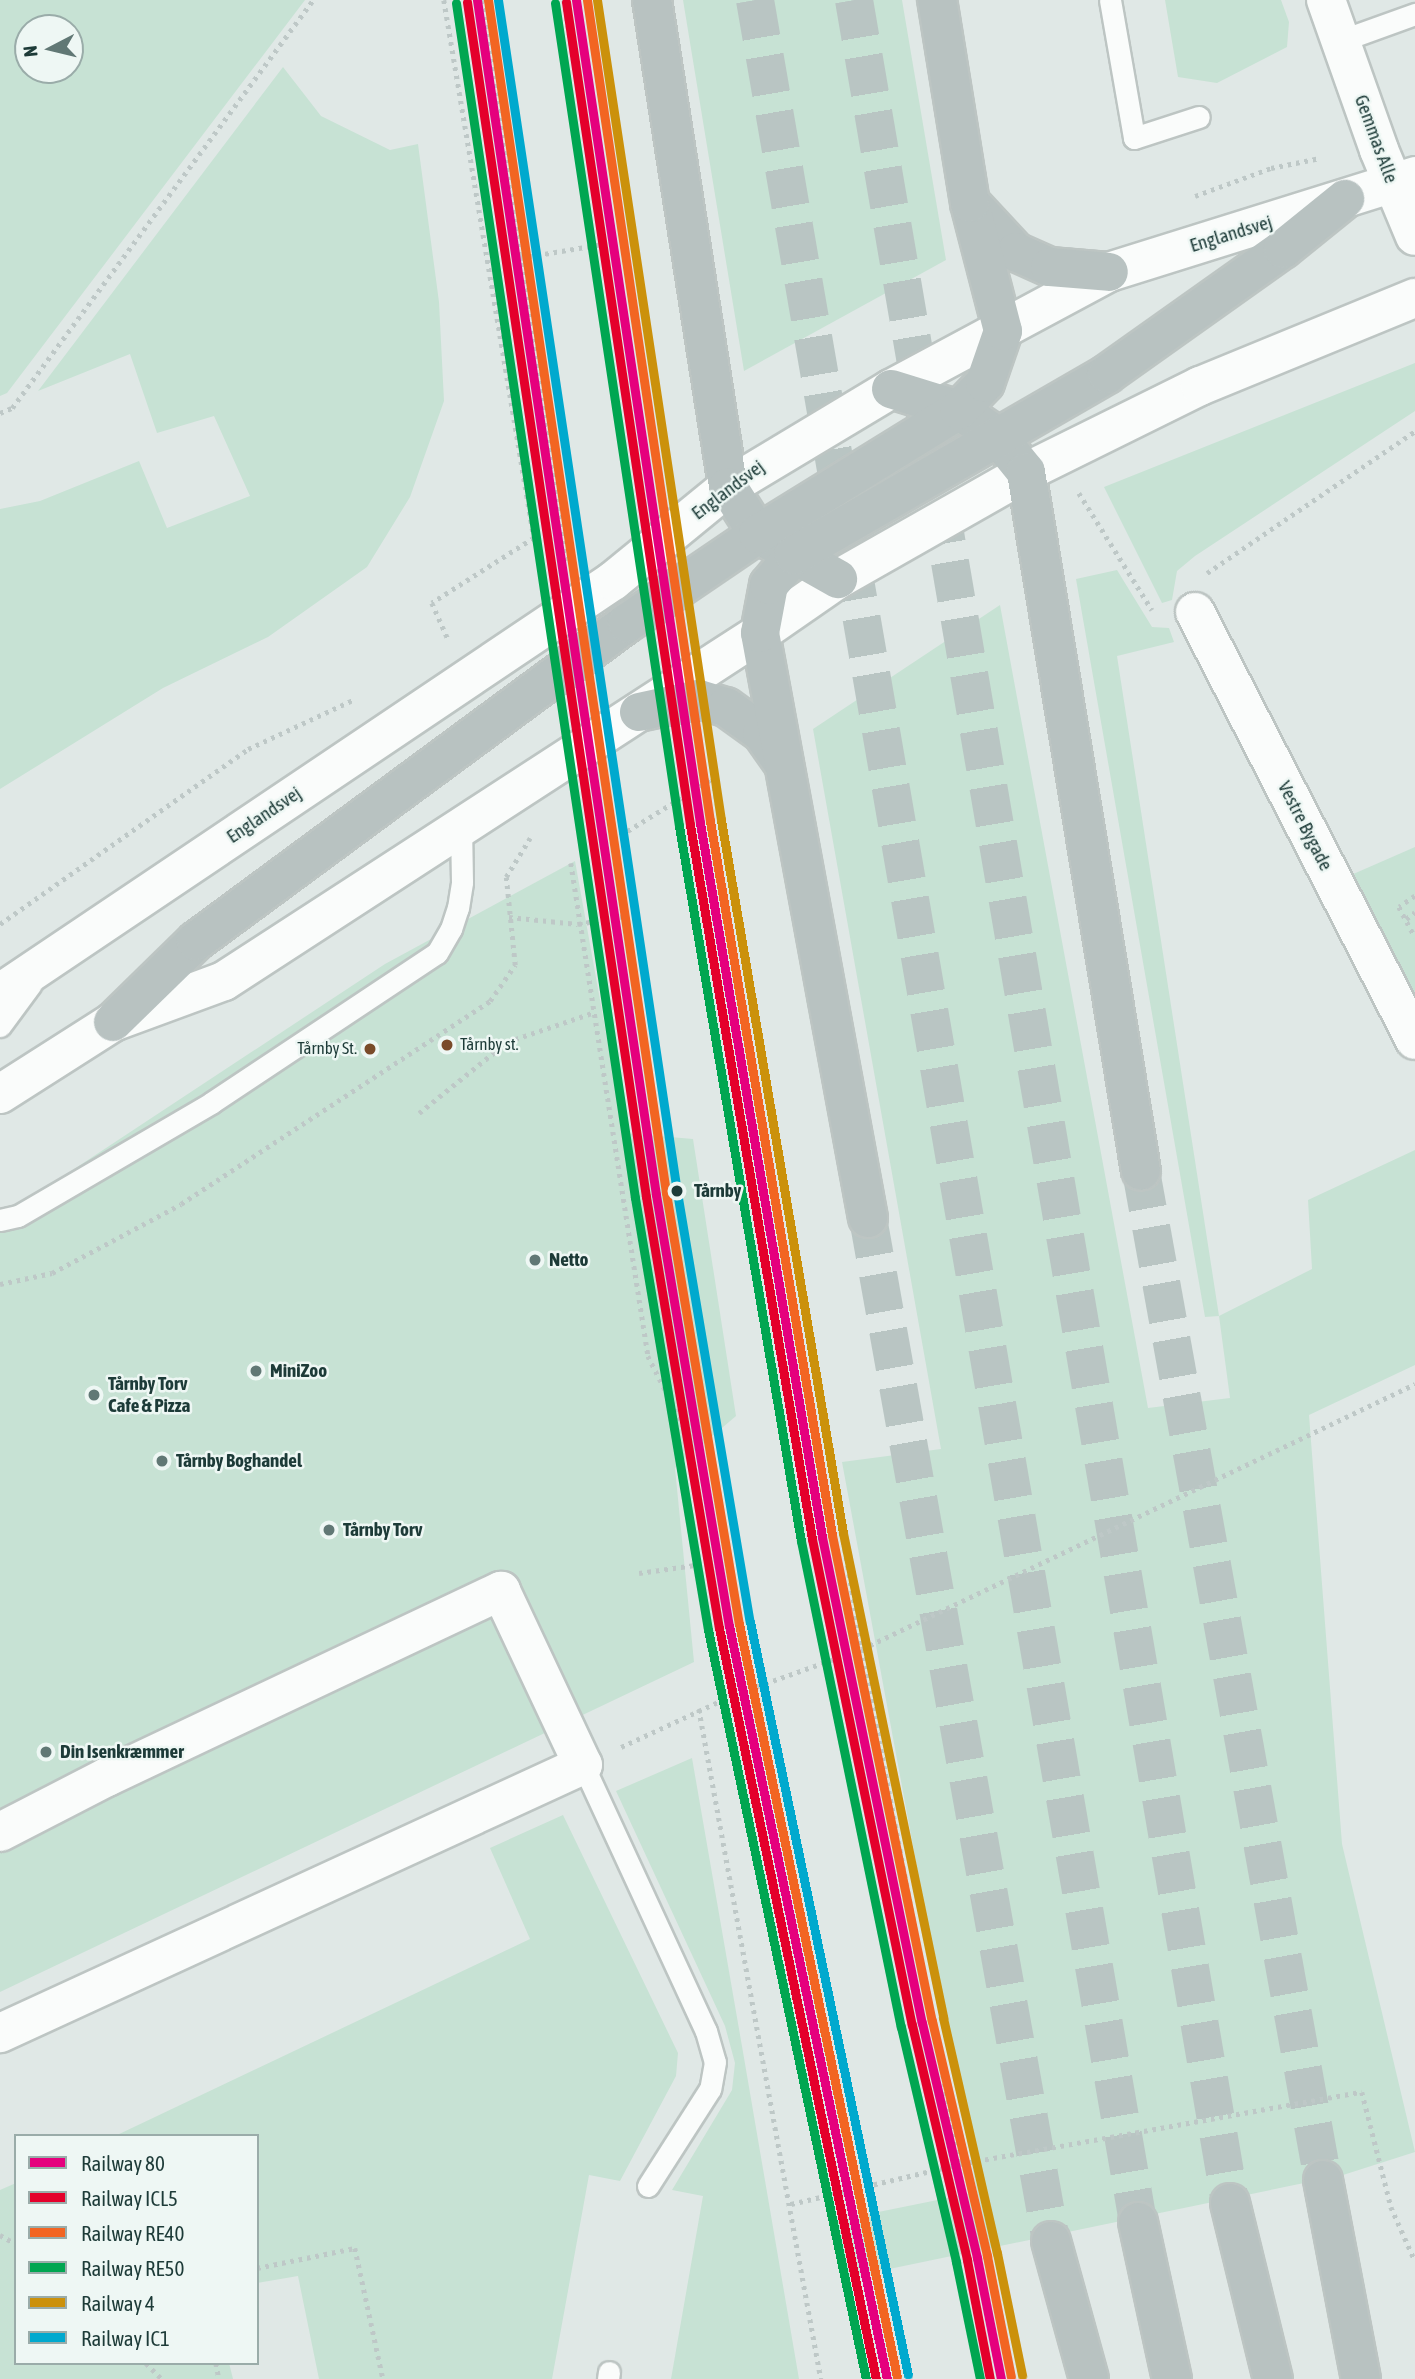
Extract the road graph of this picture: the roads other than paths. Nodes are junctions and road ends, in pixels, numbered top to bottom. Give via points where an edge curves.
1 (652, 0) edge
2 (937, 0) edge
3 (1110, 0) edge
4 (1326, 0) edge
5 (1415, 14) edge
6 (1340, 41) junction
7 (1199, 117) dead end
8 (1403, 180) edge
9 (1345, 199) junction
10 (970, 203) junction
11 (1415, 236) edge
12 (1109, 272) junction
13 (1415, 298) edge
14 (1003, 331) junction
15 (891, 389) junction
16 (960, 410) junction
17 (997, 436) junction
18 (729, 486) junction
19 (1029, 488) junction
20 (758, 534) junction
21 (794, 555) junction
22 (838, 579) junction
23 (1195, 612) road end
24 (760, 634) junction
25 (639, 712) junction
26 (784, 765) junction
27 (461, 827) junction
28 (49, 960) junction
29 (0, 993) edge
30 (113, 1021) junction
31 (0, 1026) edge
32 (1415, 1040) edge
33 (0, 1094) edge
34 (1142, 1171) tunnel mouth
35 (868, 1218) tunnel mouth
36 (0, 1220) edge
37 (583, 1765) junction
38 (0, 1832) edge
39 (0, 2033) edge
40 (1323, 2180) tunnel mouth
41 (648, 2186) dead end
42 (1230, 2203) tunnel mouth
43 (1138, 2222) tunnel mouth
44 (1051, 2241) tunnel mouth
45 (1089, 2379) edge
46 (1172, 2379) edge
47 (1273, 2379) edge
48 (1361, 2379) edge

1 - 18 highway
2 - 10 highway
3 - 7 lane via 1134,138
4 - 6 street, Gemmas Alle
5 - 6 lane
6 - 8 street, Gemmas Alle
8 - 9 street, Englandsvej
8 - 11 street, Gemmas Alle
9 - 12 street, Englandsvej
9 - 17 highway via 1283,249 1107,374
10 - 12 highway via 1016,252 1050,267
10 - 14 highway
12 - 14 street, Englandsvej
13 - 19 street via 1200,386
14 - 15 street, Englandsvej
14 - 16 highway via 985,383
15 - 16 highway
15 - 18 street, Englandsvej
16 - 17 highway
16 - 20 highway
17 - 19 highway
17 - 21 highway
18 - 20 highway
18 - 28 street, Englandsvej via 613,581
19 - 22 street
19 - 34 highway
20 - 21 highway
20 - 30 highway via 627,623 196,941
21 - 22 highway
21 - 24 highway via 769,585
22 - 24 street
23 - 32 street, Vestre Bygade
24 - 25 street
24 - 26 highway
25 - 26 highway via 699,699 726,707 762,733
25 - 27 street
26 - 35 highway
27 - 30 street via 224,981
27 - 36 lane via 458,908 437,953 211,1103 18,1216
28 - 29 street, Englandsvej
28 - 31 lane
30 - 33 street
37 - 38 street via 501,1591
37 - 39 street
37 - 41 lane via 706,2031 715,2062 710,2089
40 - 48 highway
42 - 47 highway
43 - 46 highway
44 - 45 highway

